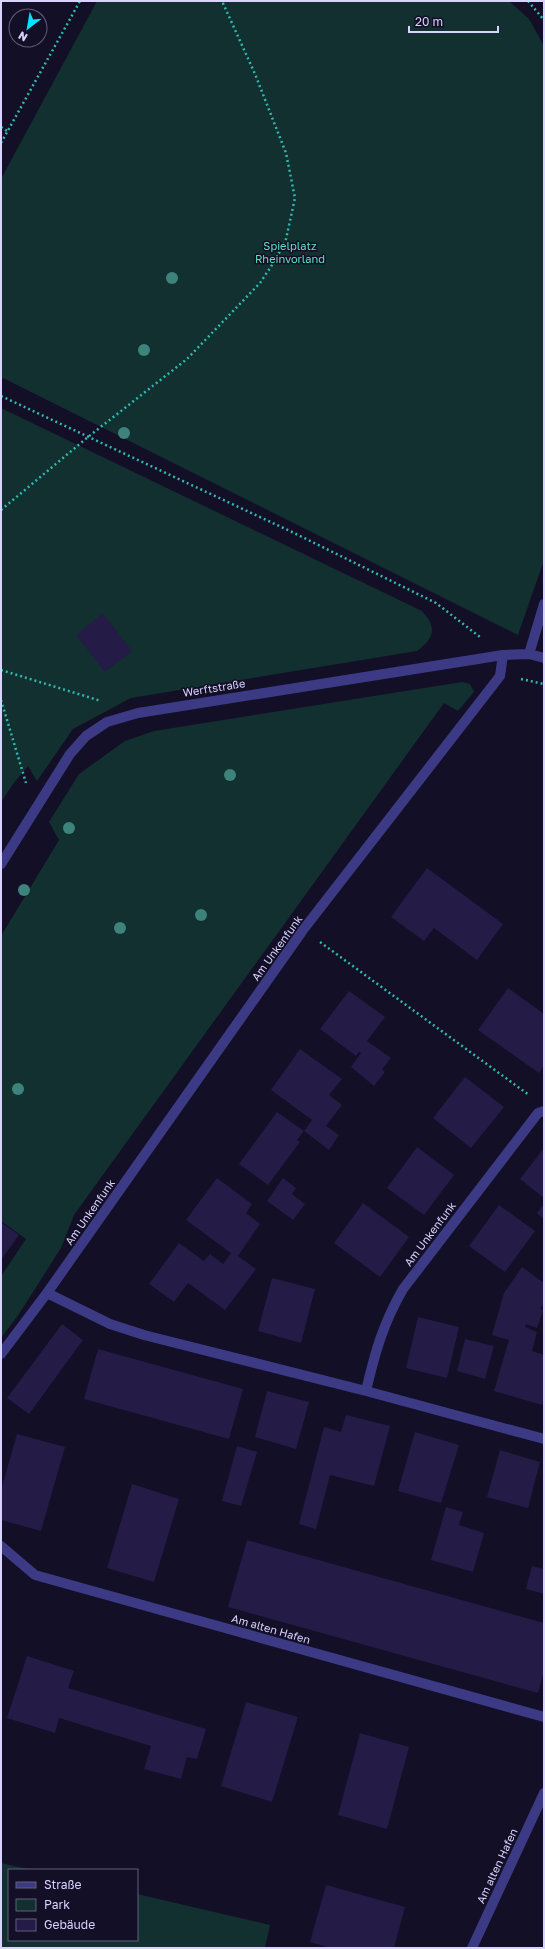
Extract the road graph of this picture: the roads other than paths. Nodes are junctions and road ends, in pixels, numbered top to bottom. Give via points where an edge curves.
1 (544, 604) edge
2 (529, 654) junction
3 (502, 655) junction
4 (544, 658) edge
5 (1, 864) edge
6 (541, 1112) edge
7 (47, 1293) junction
8 (1, 1354) edge
9 (366, 1391) junction
10 (544, 1439) edge
11 (1, 1546) edge
12 (544, 1717) edge
13 (544, 1793) edge
14 (472, 1948) edge

1 - 2 street
2 - 3 street
2 - 4 street
3 - 5 street, Werftstraße via 138,713 107,722 86,736 70,754
3 - 7 street, Am Unkenfunk via 500,676 303,930
6 - 9 street, Am Unkenfunk via 403,1289 380,1334
7 - 8 street, Am Unkenfunk
7 - 9 street via 110,1324 144,1335
9 - 10 street
11 - 12 street, Am alten Hafen via 35,1575
13 - 14 street, Am alten Hafen

